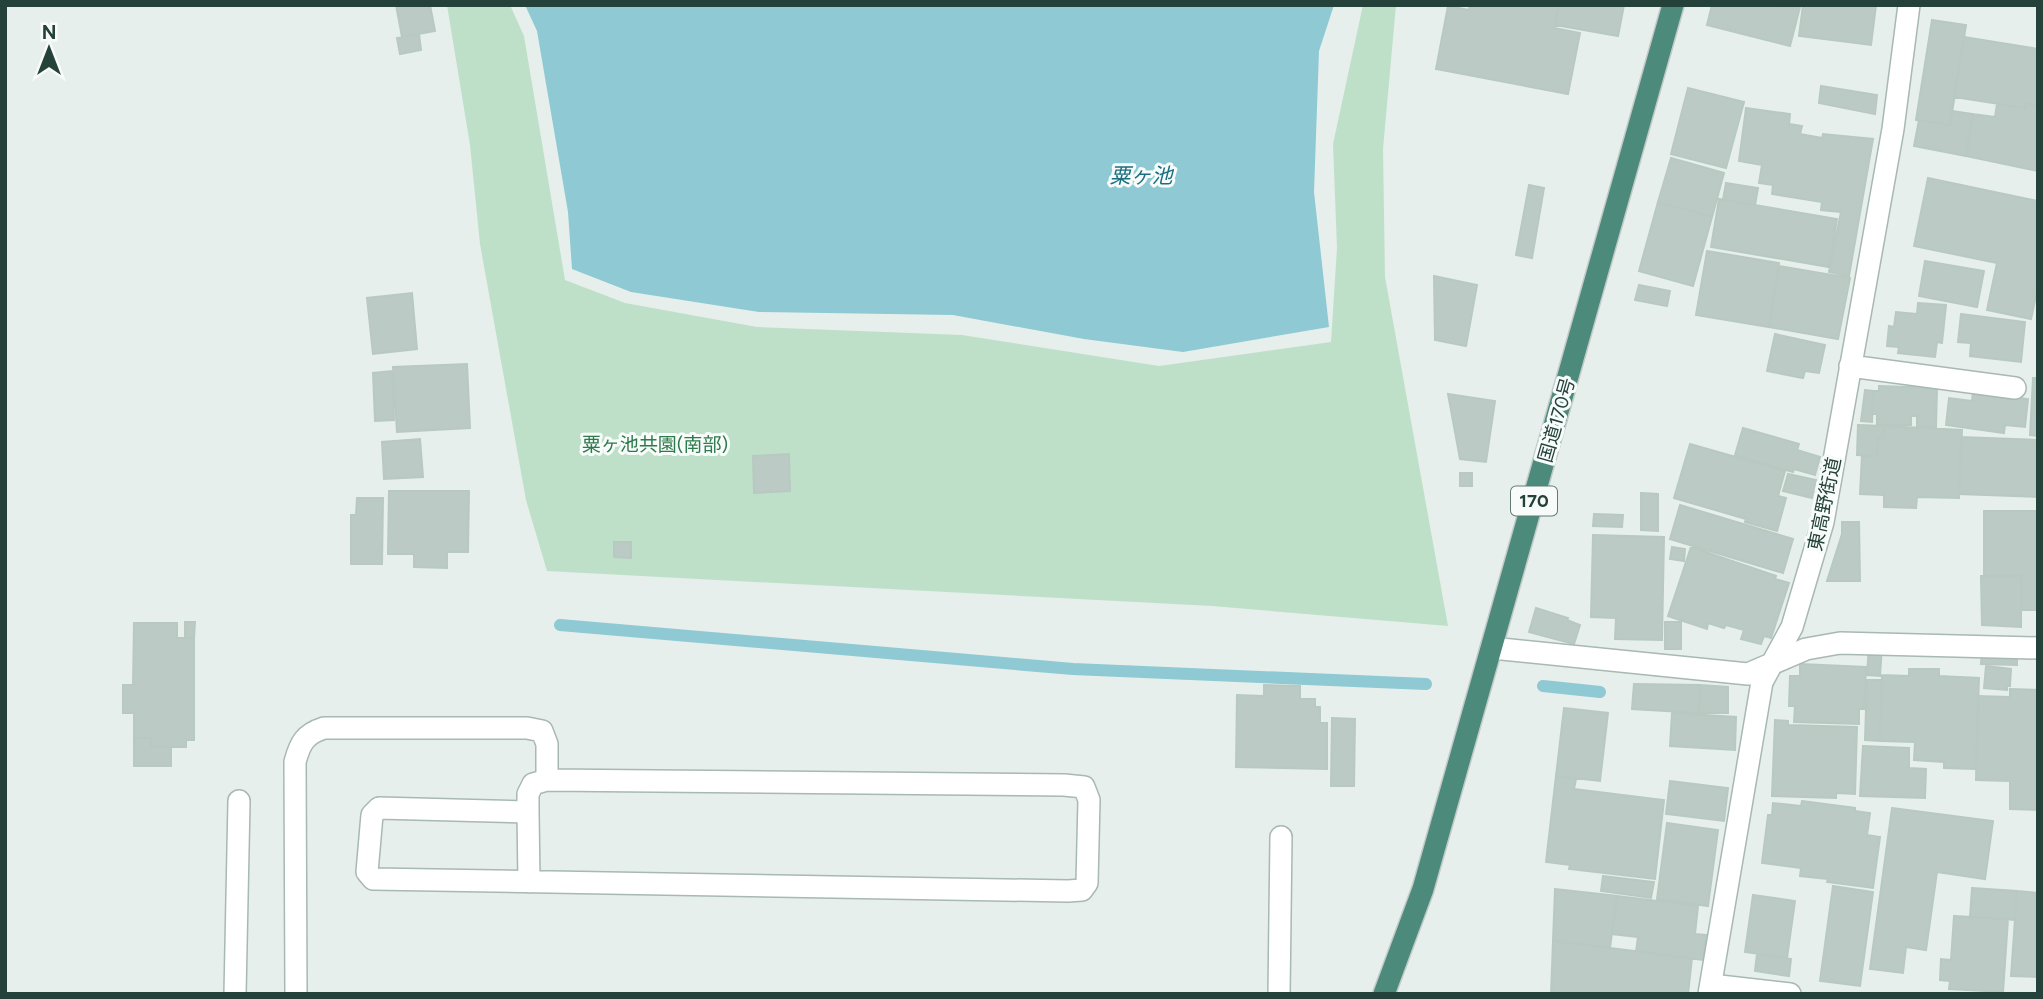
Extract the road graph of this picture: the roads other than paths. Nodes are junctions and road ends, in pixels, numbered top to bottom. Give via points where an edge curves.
1 (1673, 5) edge
2 (1909, 5) edge
3 (1850, 366) junction
4 (2015, 388) dead end
5 (1492, 648) junction
6 (2038, 648) edge
7 (1771, 665) junction
8 (547, 780) junction
9 (239, 801) dead end
10 (528, 812) junction
11 (1281, 838) dead end
12 (529, 882) junction
13 (1710, 989) edge
14 (235, 994) edge
15 (296, 994) edge
16 (1279, 994) edge
17 (1384, 994) edge
18 (1790, 994) edge

1 - 5 highway, 国道170号 / 170
2 - 3 street, 東高野街道 via 1893,129
3 - 4 street
3 - 7 street, 東高野街道 via 1823,522 1792,627
5 - 7 street via 1748,674
5 - 17 highway, 国道170号 / 170 via 1423,889
6 - 7 street via 1840,643 1806,649
7 - 13 street, 東高野街道 via 1762,682
8 - 10 street via 533,784
8 - 12 street via 1084,787 1089,800 1087,883 1082,890 1068,891
8 - 15 street via 547,744 542,731 527,727 324,727 310,733 300,742 295,762
9 - 14 street
10 - 12 street
10 - 12 street via 379,808 372,816 368,872 373,879
11 - 16 street
13 - 18 street

